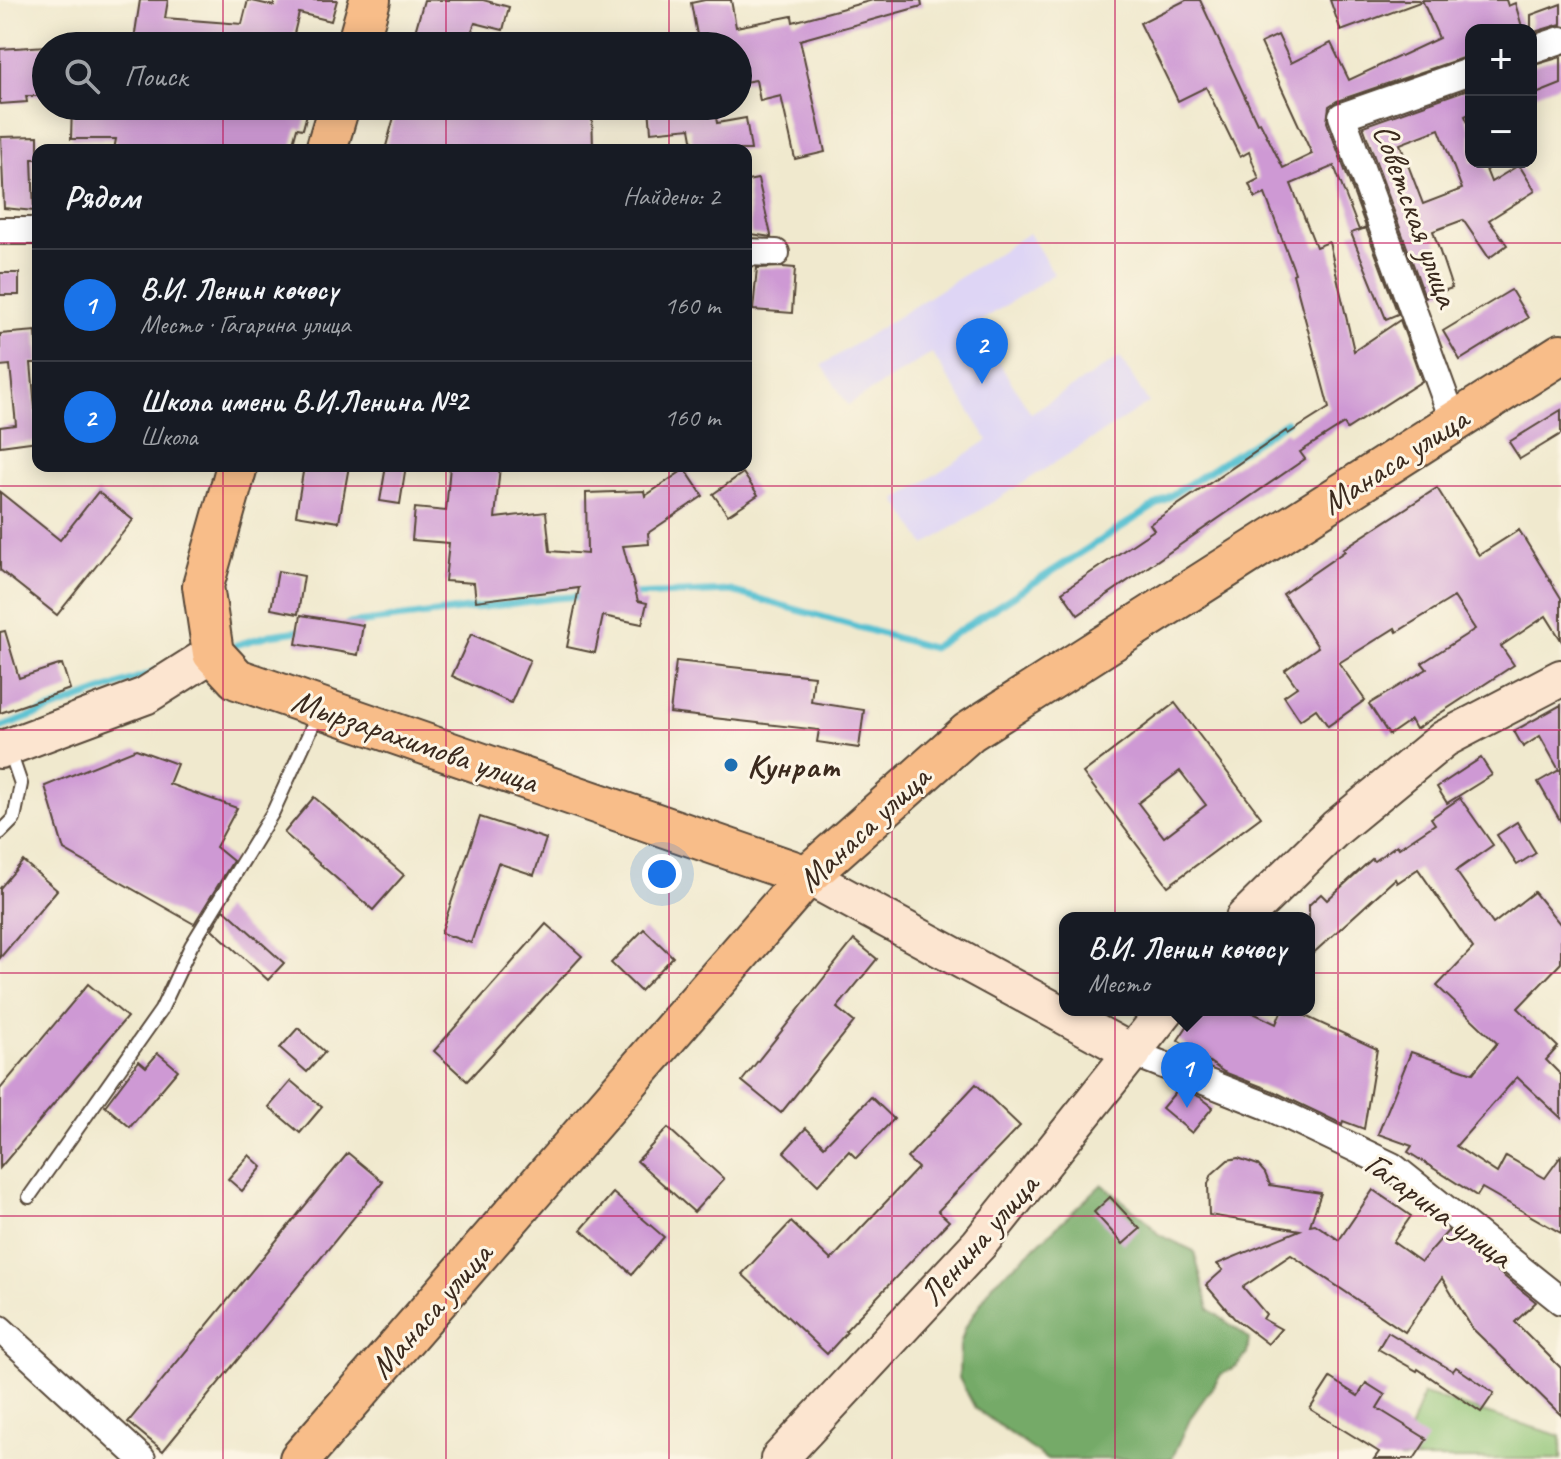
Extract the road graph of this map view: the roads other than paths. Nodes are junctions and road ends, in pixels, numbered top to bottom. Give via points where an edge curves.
1 (370, 0) edge
2 (361, 32) edge
3 (1561, 40) edge
4 (1537, 48) edge
5 (1465, 73) edge
6 (335, 120) edge
7 (328, 144) edge
8 (0, 231) edge
9 (32, 231) edge
10 (752, 252) edge
11 (776, 253) dead end
12 (1561, 354) edge
13 (1454, 422) junction
14 (235, 472) edge
15 (213, 653) junction
16 (1561, 678) edge
17 (321, 708) junction
18 (4, 749) edge
19 (0, 833) edge
20 (807, 876) junction
21 (1250, 912) edge
22 (1059, 1013) edge
23 (1065, 1016) edge
24 (1161, 1016) edge
25 (1133, 1053) junction
26 (29, 1197) dead end
27 (1561, 1301) edge
28 (0, 1329) edge
29 (142, 1459) edge
30 (300, 1459) edge
31 (779, 1459) edge

1 - 2 main road
3 - 4 street
5 - 13 street, Советская улица via 1342,116
6 - 7 main road
8 - 9 street
10 - 11 street
12 - 13 main road, Манаса улица
13 - 20 main road, Манаса улица via 969,732
14 - 15 main road via 203,586
15 - 17 main road, Мырзарахимова улица via 237,679
15 - 18 main road via 145,696
16 - 21 main road via 1444,739 1336,828
17 - 20 main road, Мырзарахимова улица
17 - 26 lane via 273,812 191,946 161,1010
18 - 19 lane via 21,784 14,819
20 - 22 main road
20 - 30 main road, Манаса улица
23 - 25 main road
24 - 25 main road, Ленина улица
25 - 27 street, Гагарина улица via 1267,1106 1392,1166
25 - 31 main road, Ленина улица via 979,1244
28 - 29 street

